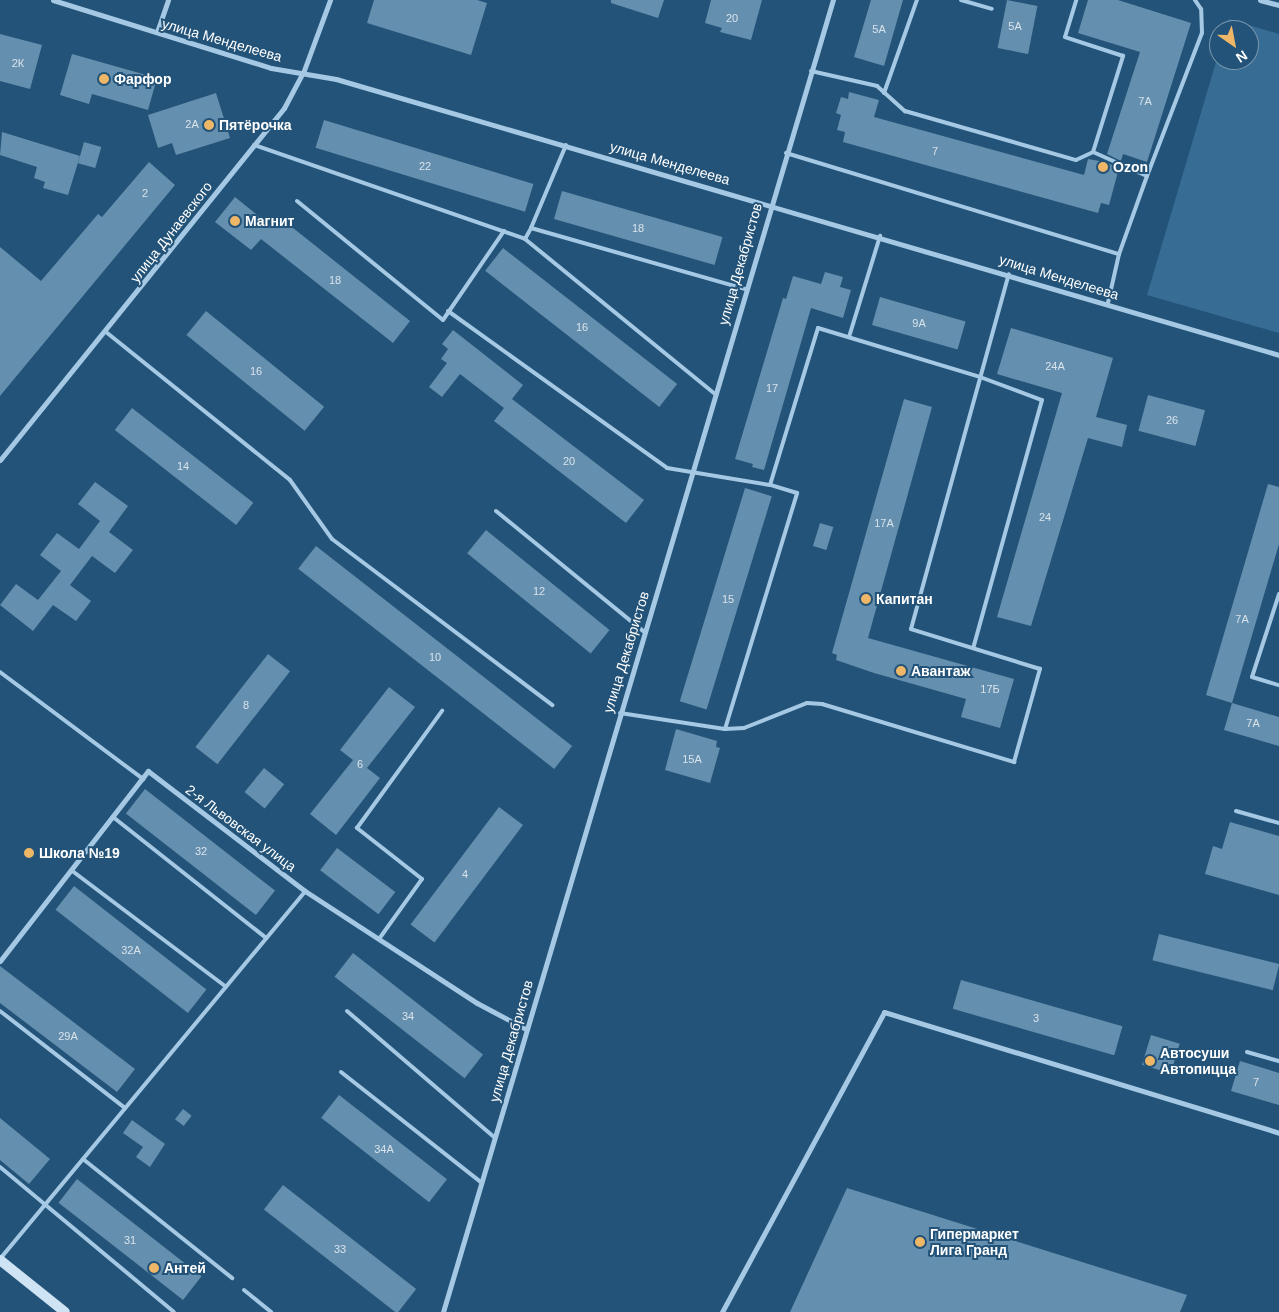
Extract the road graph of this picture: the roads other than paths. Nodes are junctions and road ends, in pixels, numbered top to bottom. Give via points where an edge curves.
1 (53, 0) edge
2 (168, 0) edge
3 (330, 0) edge
4 (833, 0) edge
5 (917, 0) edge
6 (961, 0) edge
7 (1076, 0) edge
8 (1195, 0) edge
9 (1260, 0) edge
10 (1279, 5) edge
11 (992, 8) dead end
12 (156, 32) junction
13 (811, 71) junction
14 (303, 73) junction
15 (884, 93) junction
16 (254, 145) junction
17 (566, 145) junction
18 (786, 152) junction
19 (1093, 152) junction
20 (1147, 176) junction
21 (297, 202) dead end
22 (770, 203) junction
23 (531, 228) junction
24 (504, 231) junction
25 (880, 236) junction
26 (525, 238) junction
27 (1119, 254) junction
28 (1009, 274) junction
29 (745, 289) junction
30 (1108, 304) junction
31 (448, 311) junction
32 (106, 332) junction
33 (849, 337) junction
34 (1279, 354) edge
35 (980, 378) junction
36 (714, 393) junction
37 (0, 460) edge
38 (693, 471) junction
39 (770, 485) junction
40 (496, 510) dead end
41 (1279, 594) edge
42 (643, 631) junction
43 (973, 648) junction
44 (0, 672) edge
45 (1279, 685) edge
46 (552, 705) dead end
47 (442, 711) dead end
48 (619, 713) junction
49 (725, 730) junction
50 (142, 779) junction
51 (1236, 811) dead end
52 (112, 817) junction
53 (1279, 823) edge
54 (71, 870) junction
55 (305, 891) junction
56 (266, 938) junction
57 (379, 939) junction
58 (0, 961) edge
59 (226, 986) junction
60 (0, 1011) edge
61 (348, 1011) dead end
62 (526, 1030) junction
63 (1247, 1052) dead end
64 (1279, 1061) edge
65 (341, 1072) dead end
66 (126, 1108) junction
67 (1279, 1133) edge
68 (494, 1137) junction
69 (83, 1159) junction
70 (0, 1167) edge
71 (481, 1182) junction
72 (46, 1203) junction
73 (0, 1260) edge
74 (232, 1278) dead end
75 (244, 1290) dead end
76 (65, 1312) edge
77 (174, 1312) edge
78 (271, 1312) edge
79 (443, 1312) edge
80 (722, 1312) edge

1 - 12 street, улица Менделеева
2 - 12 street
3 - 14 street, улица Дунаевского
4 - 13 street, улица Декабристов
5 - 15 lane
6 - 11 lane
7 - 19 lane via 1065,37 1123,56
8 - 20 lane via 1201,9 1202,33
9 - 10 street
12 - 14 street, улица Менделеева via 271,68
13 - 15 lane via 877,86
13 - 18 street, улица Декабристов
14 - 16 street, улица Дунаевского via 284,108
14 - 17 street, улица Менделеева
15 - 19 lane via 905,112 1076,160
16 - 24 lane
16 - 32 street, улица Дунаевского
17 - 22 street, улица Менделеева
17 - 23 lane
18 - 22 street, улица Декабристов
18 - 27 lane
19 - 20 lane
20 - 27 lane
21 - 31 lane via 443,320
22 - 25 street, улица Менделеева
22 - 29 street, улица Декабристов
23 - 26 lane
23 - 29 lane
24 - 26 lane
24 - 31 lane
25 - 28 street, улица Менделеева
25 - 33 lane
26 - 36 lane
27 - 30 lane
28 - 30 street, улица Менделеева
28 - 35 lane
29 - 36 street, улица Декабристов
30 - 34 street, улица Менделеева
31 - 38 lane via 667,468
32 - 37 street, улица Дунаевского
32 - 46 lane via 290,480 332,539
33 - 35 lane
33 - 39 lane via 818,328
35 - 43 lane via 1042,400
35 - 43 lane via 910,629
36 - 38 street, улица Декабристов
38 - 39 lane
38 - 42 street, улица Декабристов
39 - 49 lane via 797,493
40 - 42 lane
41 - 45 lane via 1252,677
42 - 48 street, улица Декабристов
43 - 49 lane via 1040,669 1014,762 807,702 744,728
44 - 50 lane
47 - 57 lane via 357,828 422,879
48 - 49 lane
48 - 62 street, улица Декабристов
50 - 52 street
50 - 55 street, 2-я Львовская улица via 148,771
51 - 53 lane
52 - 54 street
52 - 56 lane
54 - 58 street
54 - 59 lane
55 - 56 lane
55 - 57 street, 2-я Львовская улица
56 - 59 lane
57 - 62 street, 2-я Львовская улица via 477,1003
59 - 66 lane
60 - 66 lane
61 - 68 lane
62 - 68 street, улица Декабристов
63 - 64 lane
65 - 71 lane
66 - 69 lane
67 - 80 street via 884,1012
68 - 71 street, улица Декабристов
69 - 72 lane
69 - 74 lane
70 - 72 lane
71 - 79 street, улица Декабристов
72 - 73 lane
72 - 77 lane
73 - 76 main road
75 - 78 lane

